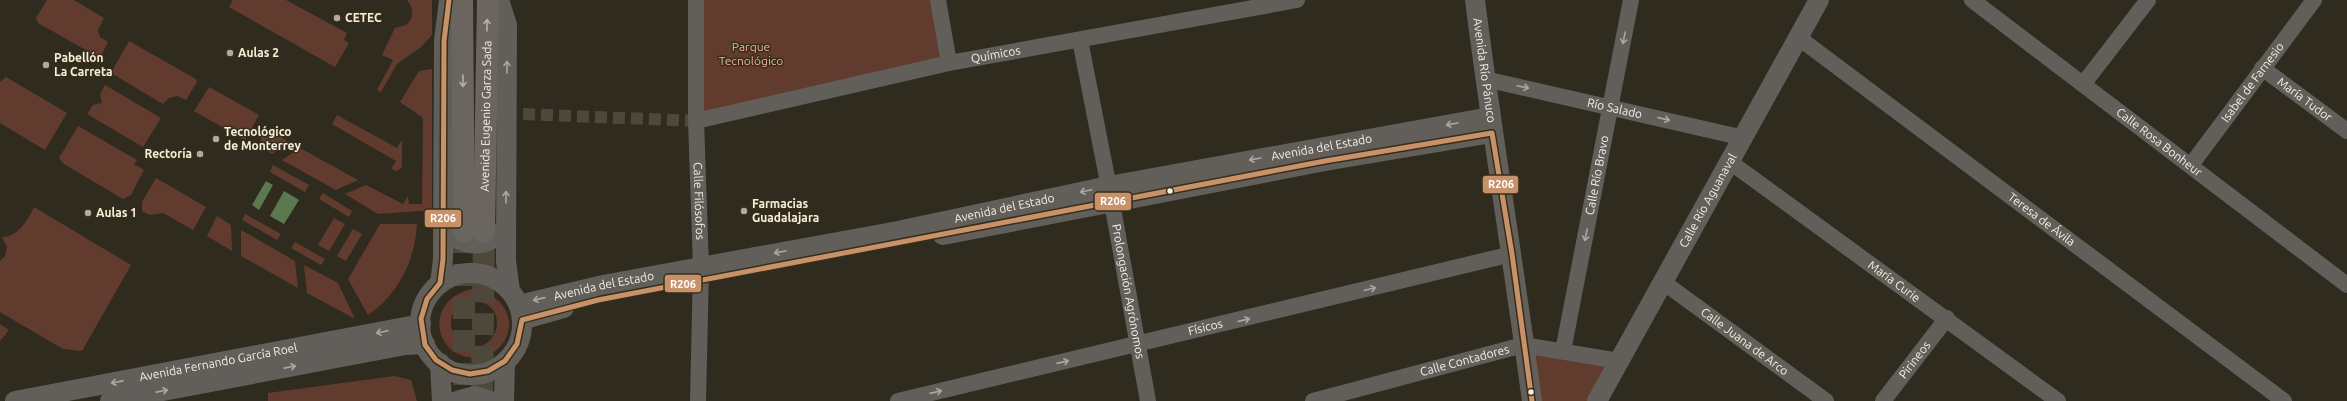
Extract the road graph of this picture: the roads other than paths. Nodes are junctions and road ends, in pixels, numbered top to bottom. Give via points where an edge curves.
1 (449, 0) edge
2 (462, 0) edge
3 (488, 0) edge
4 (499, 0) edge
5 (696, 0) edge
6 (938, 0) edge
7 (1297, 0) edge
8 (1475, 0) edge
9 (1631, 0) edge
10 (1819, 0) edge
11 (1972, 0) edge
12 (2148, 0) edge
13 (2314, 0) edge
14 (1799, 38) junction
15 (1080, 40) junction
16 (949, 63) junction
17 (2262, 68) junction
18 (1485, 79) junction
19 (2084, 83) junction
20 (1611, 106) junction
21 (696, 121) junction
22 (1491, 125) junction
23 (2347, 131) edge
24 (1744, 138) junction
25 (1730, 162) junction
26 (2191, 165) junction
27 (1111, 194) junction
28 (506, 229) junction
29 (464, 231) junction
30 (1512, 254) junction
31 (701, 274) junction
32 (1663, 282) junction
33 (440, 284) junction
34 (2347, 285) edge
35 (517, 305) junction
36 (1947, 318) junction
37 (421, 324) junction
38 (425, 344) junction
39 (1137, 345) junction
40 (1523, 345) junction
41 (1563, 351) junction
42 (1619, 361) junction
43 (505, 362) junction
44 (440, 363) junction
45 (15, 401) edge
46 (110, 401) edge
47 (442, 401) edge
48 (457, 401) edge
49 (492, 401) edge
50 (504, 401) edge
51 (698, 401) edge
52 (898, 401) edge
53 (1148, 401) edge
54 (1313, 401) edge
55 (1532, 401) edge
56 (1597, 401) edge
57 (1826, 401) edge
58 (1883, 401) edge
59 (2058, 401) edge
60 (2284, 401) edge

1 - 29 street via 444,41
2 -> 29 highway, Avenida Eugenio Garza Sada
29 -> 3 highway, Avenida Eugenio Garza Sada
28 -> 4 street via 507,25
5 - 21 street, Calle Filósofos
6 - 16 street
7 - 15 street, Químicos
8 - 18 street, Avenida Río Pánuco
9 -> 20 street, Calle Río Bravo
10 - 14 street, Calle Río Aguanaval
11 - 19 street, Calle Rosa Bonheur
12 - 19 street
13 - 17 street, Isabel de Farnesio
14 - 24 street, Calle Río Aguanaval
14 - 60 street, Teresa de Ávila
15 - 16 street, Químicos
15 - 27 street, Prolongación Agrónomos
16 - 21 street, Químicos
17 - 23 street, María Tudor
17 - 26 street, Isabel de Farnesio
18 -> 20 street, Río Salado
18 - 22 street, Avenida Río Pánuco
19 - 26 street, Calle Rosa Bonheur
20 -> 24 street, Río Salado
20 -> 41 street, Calle Río Bravo
21 - 31 street, Calle Filósofos
22 - 27 street, Avenida del Estado
22 - 30 street, Avenida Río Pánuco
24 - 25 street, Calle Río Aguanaval
25 - 32 street, Calle Río Aguanaval
25 - 36 street, María Curie
26 - 34 street, Calle Rosa Bonheur
27 - 31 street, Avenida del Estado via 898,231
27 - 39 street, Prolongación Agrónomos
28 - 29 street via 490,242 475,244 460,240
28 - 35 street via 506,262
29 - 33 street
39 -> 30 street, Físicos
30 - 40 street, Avenida Río Pánuco
31 - 35 street, Avenida del Estado via 602,299
31 - 51 street, Calle Filósofos
32 - 42 street, Calle Río Aguanaval
32 - 57 street, Calle Juana de Arco
33 - 35 street via 457,275 476,273 495,279
33 - 37 street via 428,298 421,315
35 - 43 street via 519,341
36 - 58 street, Pirineos
36 - 59 street, María Curie
37 - 38 street
37 -> 45 street, Avenida Fernando García Roel
38 - 44 street
46 -> 38 street, Avenida Fernando García Roel via 405,345
52 -> 39 street, Físicos
39 - 53 street, Prolongación Agrónomos
40 - 41 street, Calle Contadores
40 - 54 street, Calle Contadores
40 - 55 street, Avenida Río Pánuco
41 - 42 street, Calle Contadores
42 - 56 street, Calle Río Aguanaval
43 - 44 street via 492,370 476,374 461,373
43 - 50 street
44 - 47 street
48 - 49 street via 475,396

